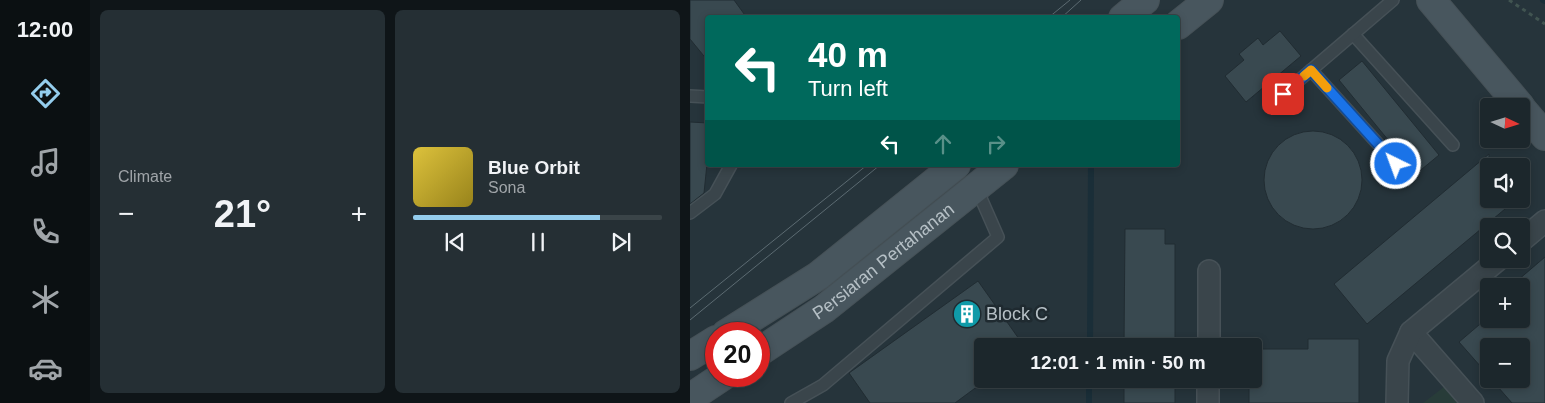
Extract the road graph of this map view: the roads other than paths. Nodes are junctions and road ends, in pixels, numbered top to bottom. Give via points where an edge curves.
1 (1145, 0) edge
2 (1209, 0) edge
3 (1393, 0) edge
4 (1431, 0) edge
5 (1127, 15) edge
6 (1180, 23) edge
7 (1353, 34) junction
8 (1311, 70) junction
9 (690, 96) edge
10 (705, 97) edge
11 (1513, 98) edge
12 (1269, 106) dead end
13 (1530, 118) edge
14 (1545, 136) edge
15 (1453, 145) dead end
16 (730, 167) edge
17 (954, 167) edge
18 (1001, 167) edge
19 (1408, 177) dead end
20 (976, 187) junction
21 (690, 213) edge
22 (1544, 222) edge
23 (1530, 234) edge
24 (1488, 268) edge
25 (1209, 271) dead end
26 (745, 322) edge
27 (1411, 332) junction
28 (1209, 338) edge
29 (770, 345) edge
30 (705, 347) edge
31 (690, 356) edge
32 (706, 387) edge
33 (1208, 388) edge
34 (690, 398) edge
35 (791, 403) edge
36 (1208, 403) edge
37 (1397, 403) edge
38 (1473, 403) edge

1 - 5 main road
2 - 6 main road
3 - 7 lane
4 - 11 main road
7 - 8 lane
7 - 15 lane
8 - 12 lane
8 - 19 lane
9 - 10 lane
13 - 14 main road
16 - 21 lane via 715,194
17 - 26 main road, Persiaran Pertahanan via 818,276
18 - 20 main road, Persiaran Pertahanan
20 - 29 main road, Persiaran Pertahanan via 824,309
20 - 35 lane via 998,236 823,385
22 - 23 street
24 - 27 street
25 - 28 street
27 - 37 street via 1398,362
27 - 38 street
30 - 31 main road
32 - 34 main road
33 - 36 street

